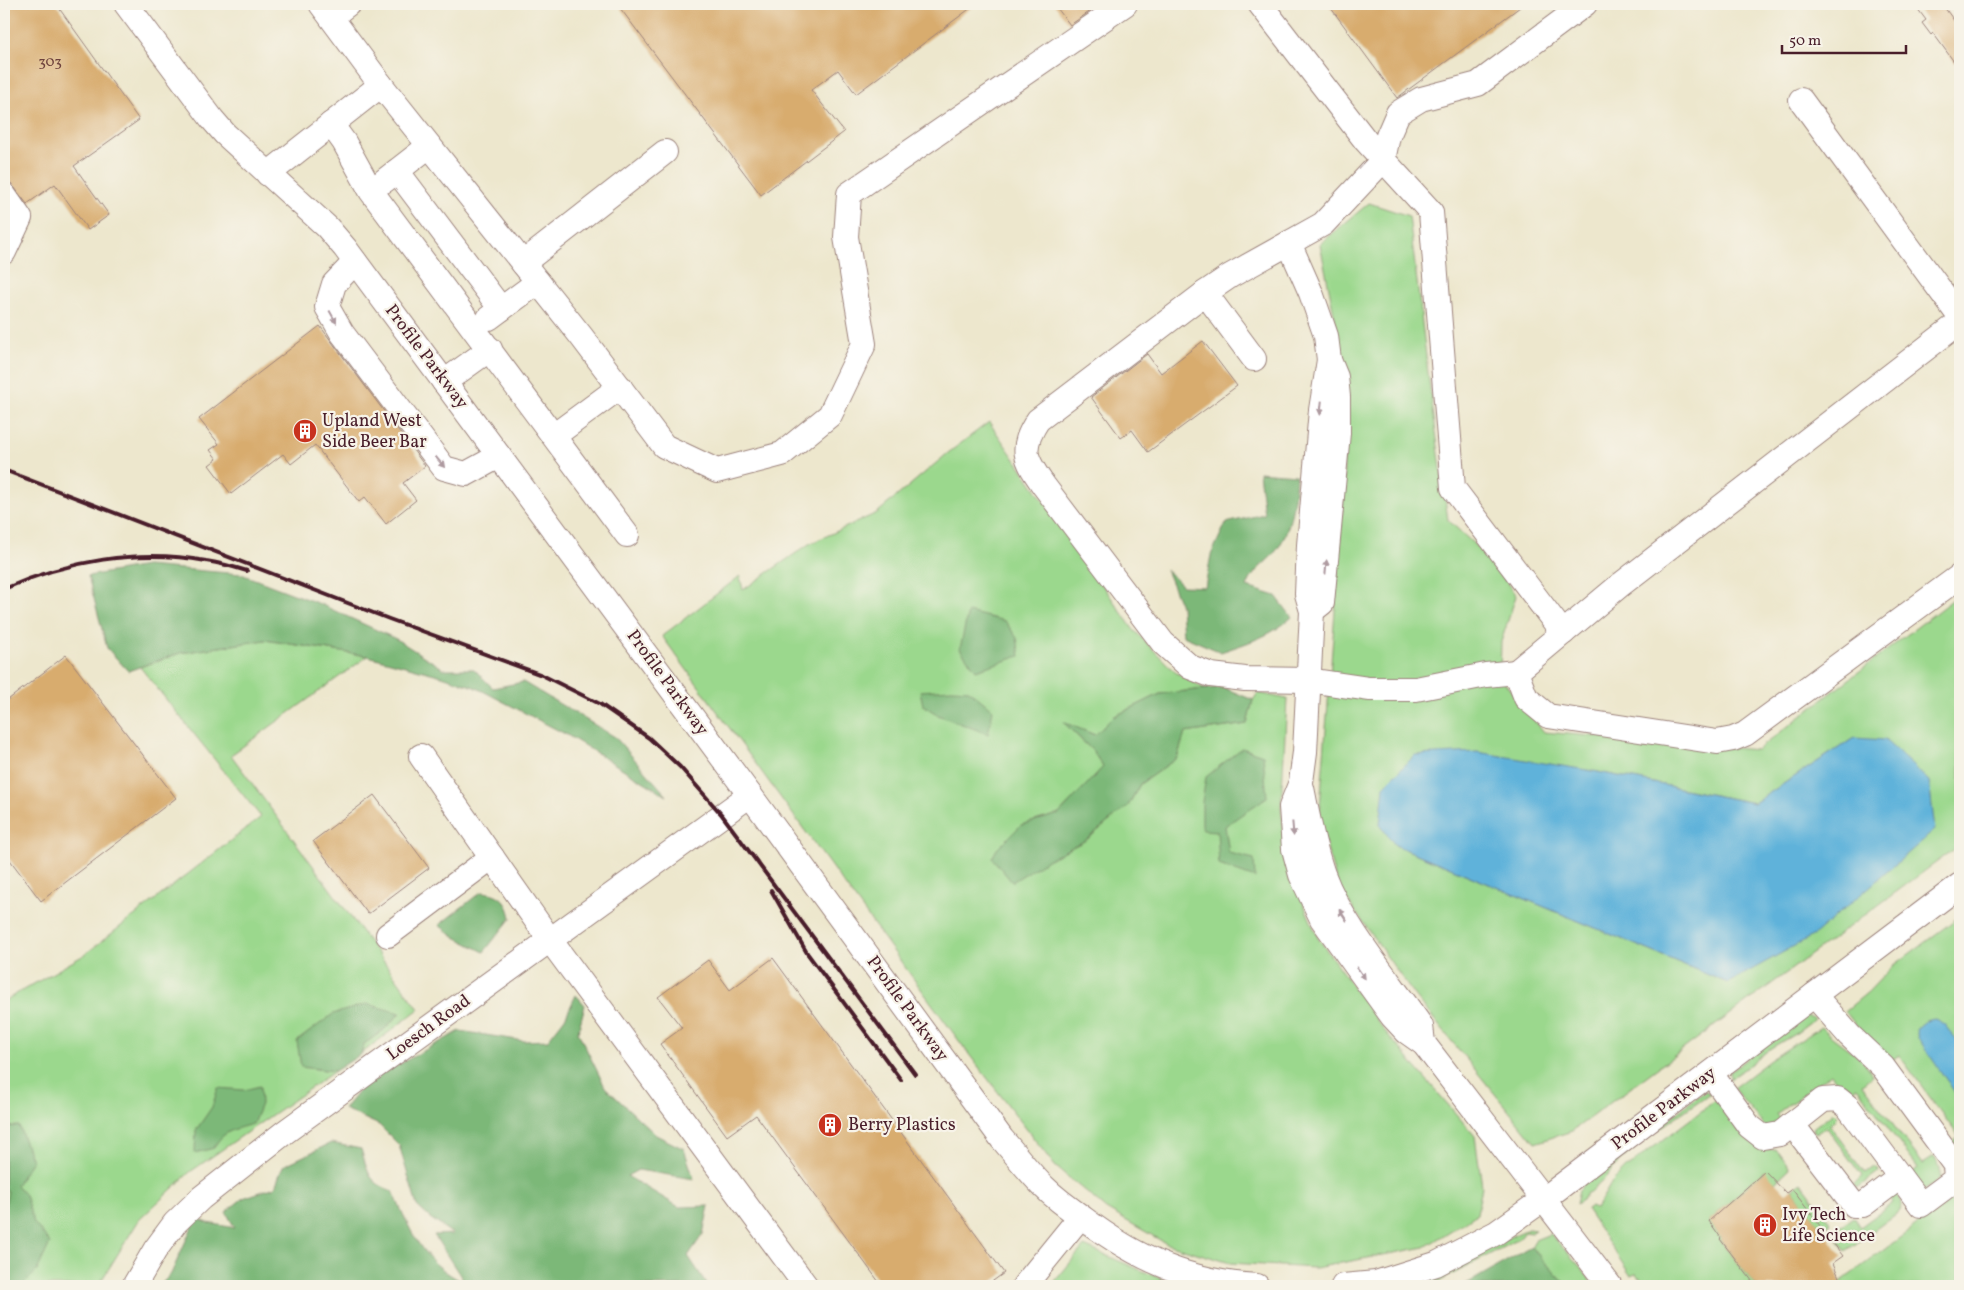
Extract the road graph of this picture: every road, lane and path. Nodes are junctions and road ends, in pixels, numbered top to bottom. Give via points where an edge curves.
1 (126, 4) edge
2 (1125, 4) edge
3 (1260, 4) edge
4 (1585, 4) edge
5 (333, 8) edge
6 (381, 85) junction
7 (1801, 100) dead end
8 (331, 124) junction
9 (429, 146) junction
10 (665, 152) dead end
11 (1383, 160) junction
12 (397, 171) junction
13 (268, 174) junction
14 (371, 191) junction
15 (4, 195) edge
16 (1289, 243) junction
17 (4, 252) edge
18 (355, 262) junction
19 (523, 264) junction
20 (538, 282) junction
21 (1205, 293) junction
22 (501, 309) junction
23 (1960, 318) edge
24 (1960, 322) edge
25 (475, 329) junction
26 (490, 349) junction
27 (1254, 359) dead end
28 (444, 382) junction
29 (620, 387) junction
30 (555, 436) junction
31 (499, 456) junction
32 (627, 535) dead end
33 (1960, 576) edge
34 (1563, 633) junction
35 (1516, 672) junction
36 (1308, 680) junction
37 (421, 756) dead end
38 (750, 795) junction
39 (492, 858) junction
40 (1960, 885) edge
41 (388, 935) dead end
42 (550, 940) junction
43 (1814, 995) junction
44 (1711, 1074) junction
45 (1792, 1124) junction
46 (1900, 1177) junction
47 (1544, 1199) junction
48 (1080, 1217) junction
49 (134, 1286) edge
50 (806, 1286) edge
51 (1024, 1286) edge
52 (1257, 1286) edge
53 (1343, 1286) edge
54 (1610, 1286) edge

1 - 13 street, Profile Parkway via 212,119
2 - 29 street via 849,194 846,236 864,344 830,416 782,454 717,471 664,446
3 - 11 street
4 - 11 street via 1478,84 1421,98 1398,113 1388,136
5 - 6 street
6 - 8 street
6 - 9 street
7 - 23 street
8 - 13 street
8 - 14 street
9 - 12 street
9 - 19 street
10 - 19 street
11 - 16 street via 1323,224
11 - 34 street via 1431,212 1453,488
12 - 14 street
12 - 22 street
13 - 18 street, Profile Parkway via 327,227
14 - 25 street
15 - 17 street via 20,218
16 - 21 street
16 - 36 street via 1326,336 1329,360 1321,410 1309,545 1307,594 1312,611
18 - 28 street, Profile Parkway
18 -> 31 street via 334,284 327,307 342,333 444,468 466,474
19 - 20 street
20 - 22 street
20 - 29 street
21 - 27 street
21 - 36 street via 1038,420 1029,434 1026,448 1029,466 1163,643 1190,667 1244,679
22 - 25 street
24 - 34 street
25 - 26 street
26 - 28 street
26 - 30 street
28 - 31 street, Profile Parkway
29 - 30 street
30 - 32 street
31 - 38 street, Profile Parkway
33 - 35 street via 1808,689 1733,739 1717,742 1548,716 1526,698
34 - 35 street
35 - 36 street via 1416,688 1369,689
36 - 47 street via 1301,782 1291,807 1294,849 1311,897 1322,919 1392,1016 1424,1044
37 - 39 street
38 - 42 street, Loesch Road
38 - 48 street, Profile Parkway via 1002,1139 1046,1189
39 - 41 street
39 - 42 street
40 - 43 street, Profile Parkway
42 - 49 street, Loesch Road via 286,1132 201,1198 175,1223
42 - 50 street
43 - 44 street, Profile Parkway
43 - 46 street via 1883,1067 1955,1165 1956,1179 1922,1205
44 - 45 street via 1749,1126 1763,1137 1780,1134
44 - 47 street, Profile Parkway
45 - 46 street via 1823,1100 1838,1099 1848,1107
45 - 46 street via 1854,1205 1863,1205
47 - 53 street, Profile Parkway via 1496,1233 1436,1264 1376,1283
47 - 54 street
48 - 51 street
48 - 52 street, Profile Parkway via 1114,1241 1158,1263 1226,1284

